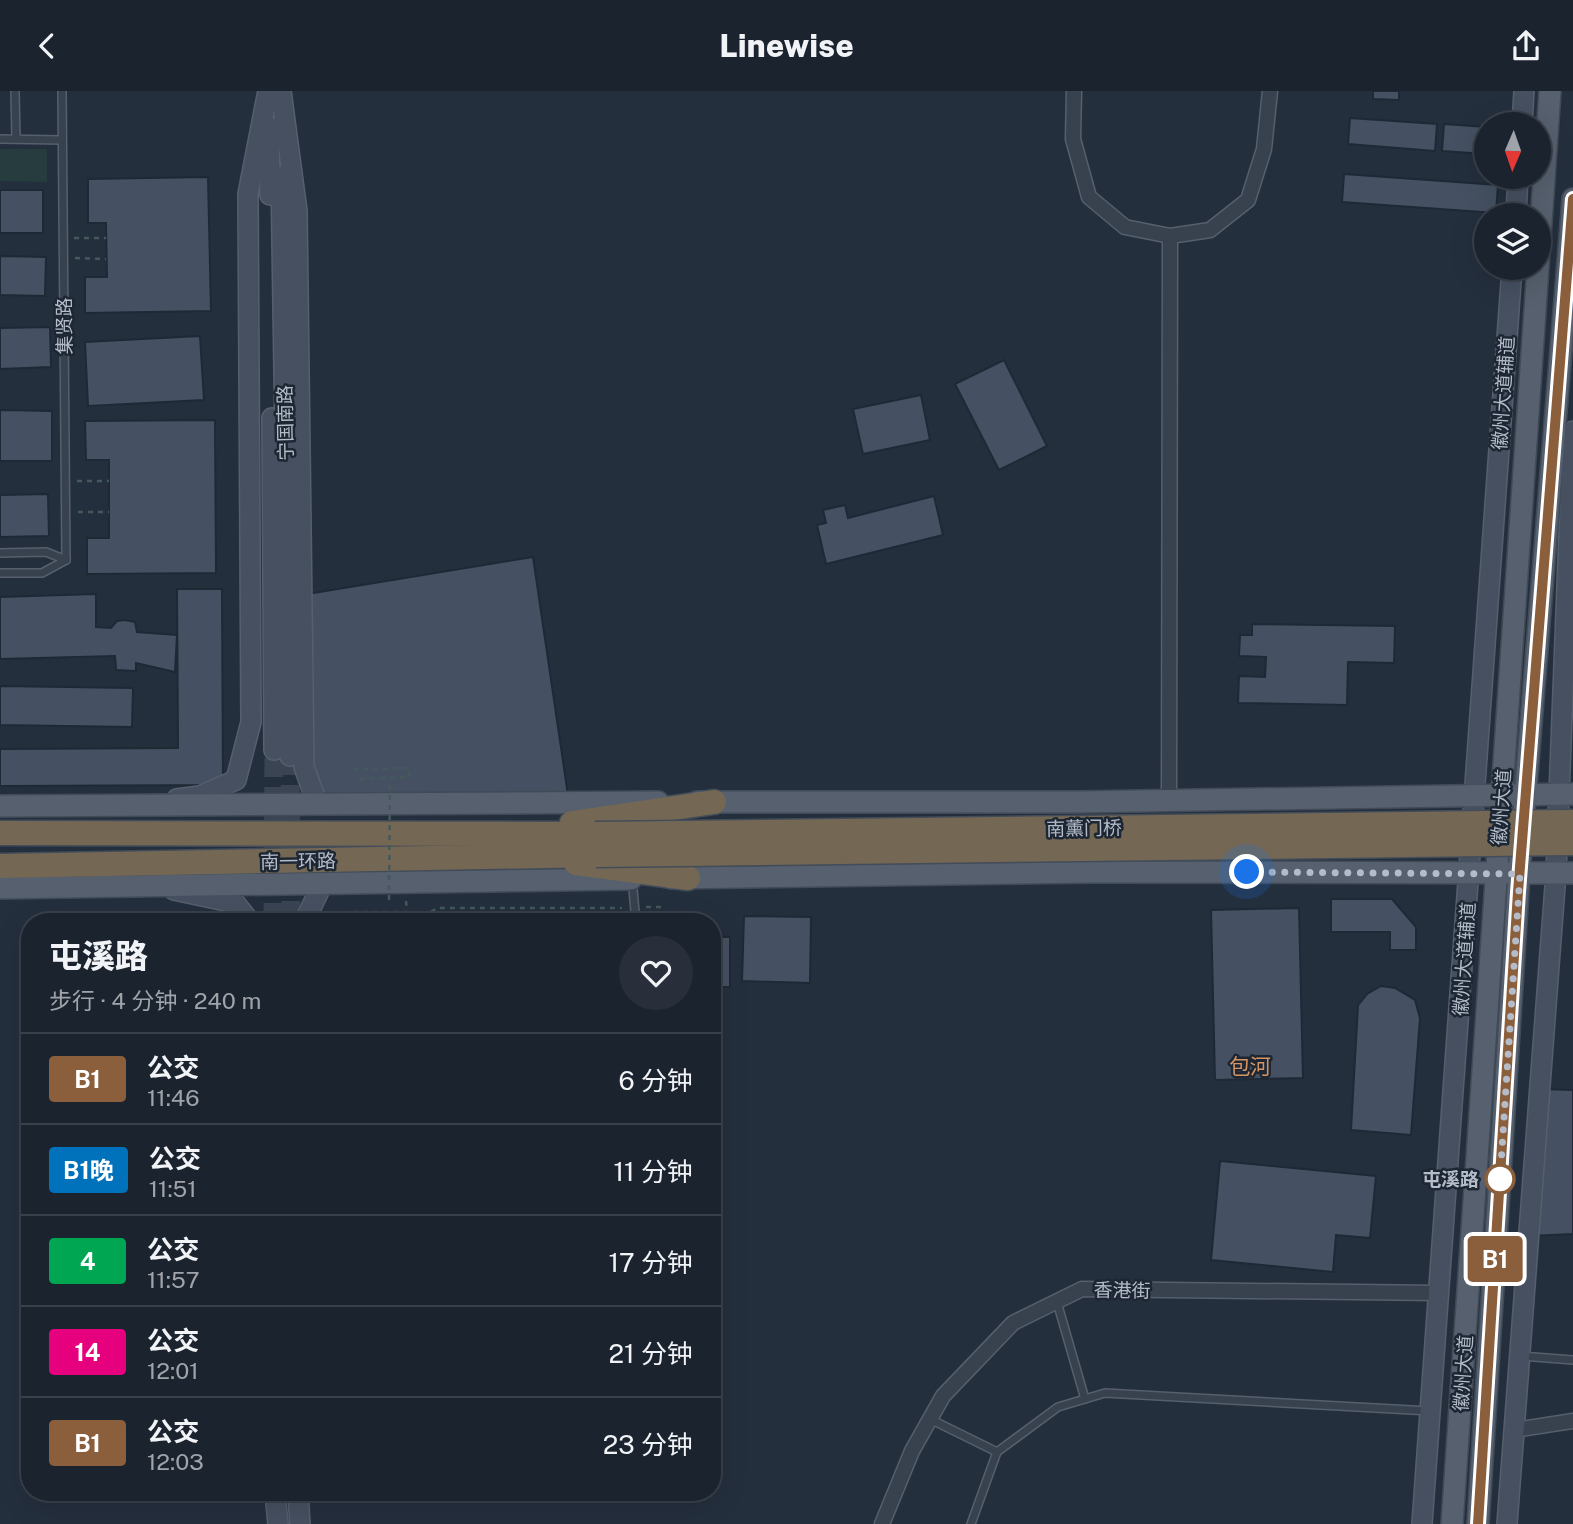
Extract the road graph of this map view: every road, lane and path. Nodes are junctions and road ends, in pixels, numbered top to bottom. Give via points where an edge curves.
1 (15, 91) edge
2 (62, 91) edge
3 (268, 91) edge
4 (280, 91) edge
5 (1074, 91) edge
6 (1269, 91) edge
7 (1524, 91) edge
8 (1550, 91) edge
9 (1523, 112) edge
10 (0, 139) edge
11 (16, 139) junction
12 (62, 140) junction
13 (1573, 198) edge
14 (1170, 236) junction
15 (63, 238) junction
16 (106, 238) dead end
17 (64, 258) junction
18 (106, 259) dead end
19 (1511, 280) edge
20 (1573, 431) edge
21 (65, 481) junction
22 (109, 481) dead end
23 (66, 512) junction
24 (109, 512) dead end
25 (0, 553) edge
26 (66, 560) junction
27 (0, 573) edge
28 (353, 769) dead end
29 (357, 779) dead end
30 (390, 779) junction
31 (1475, 794) junction
32 (1502, 794) junction
33 (1566, 794) edge
34 (1526, 795) junction
35 (1169, 800) junction
36 (714, 802) junction
37 (153, 803) junction
38 (317, 803) junction
39 (0, 806) edge
40 (1573, 822) edge
41 (0, 833) edge
42 (502, 834) junction
43 (1573, 843) edge
44 (596, 845) junction
45 (523, 857) junction
46 (53, 865) junction
47 (0, 866) edge
48 (1470, 872) junction
49 (1497, 872) junction
50 (1565, 873) edge
51 (1520, 874) junction
52 (688, 878) junction
53 (632, 879) junction
54 (323, 883) junction
55 (149, 885) junction
56 (0, 888) edge
57 (604, 908) dead end
58 (243, 913) edge
59 (308, 913) edge
60 (348, 913) edge
61 (428, 913) edge
62 (635, 913) edge
63 (1439, 1293) junction
64 (1057, 1301) junction
65 (1520, 1356) junction
66 (1573, 1360) edge
67 (1084, 1399) junction
68 (1430, 1411) junction
69 (930, 1419) junction
70 (1573, 1421) edge
71 (1514, 1430) junction
72 (997, 1452) junction
73 (276, 1501) edge
74 (299, 1501) edge
75 (278, 1524) edge
76 (300, 1524) edge
77 (882, 1524) edge
78 (971, 1524) edge
79 (1422, 1524) edge
80 (1452, 1524) edge
81 (1478, 1524) edge
82 (1507, 1524) edge

1 - 11 lane
2 - 12 lane, 集贤路
3 - 4 main road, 宁国南路 via 282,753
3 - 37 main road via 248,194 251,722 236,780 200,796
4 - 38 main road via 297,211 304,767
5 - 14 street via 1073,139 1089,197 1125,227
6 - 14 street via 1264,149 1248,200 1210,230
7 - 9 main road
8 - 32 main road, 徽州大道
10 - 11 lane
11 - 12 lane
12 - 15 lane, 集贤路
13 - 34 main road, 徽州大道
14 - 35 street
15 - 16 path
15 - 17 lane, 集贤路
17 - 18 path
17 - 21 lane, 集贤路
19 - 31 main road, 徽州大道辅道
20 - 33 main road
21 - 22 path
21 - 23 lane, 集贤路
23 - 24 path
23 - 26 lane, 集贤路
25 - 26 lane via 46,552
26 - 27 lane via 43,573
28 - 30 path via 410,768 409,777
29 - 30 path
30 - 60 path, bridge via 389,900 407,901 407,912
31 - 32 main road
31 - 35 main road
31 - 48 main road, 徽州大道辅道
32 - 34 main road
32 - 49 main road, 徽州大道
33 - 34 main road
33 - 50 main road
34 - 51 main road, 徽州大道
35 - 36 main road
36 - 38 main road
36 - 42 highway
37 - 38 main road
37 - 39 main road
40 - 44 highway, 南薰门桥, bridge
41 - 42 highway, 南一环路
42 - 44 highway, 南一环路
43 - 44 highway, 南薰门桥, bridge
44 - 45 highway, 南一环路
45 - 46 highway, 南一环路
45 - 52 highway
46 - 47 highway, 南一环路
46 - 55 main road
48 - 49 main road
48 - 52 main road
48 - 63 main road, 徽州大道辅道
49 - 51 main road
49 - 80 main road, 徽州大道
50 - 51 main road
50 - 65 main road
51 - 81 main road, 徽州大道
52 - 53 main road
53 - 54 main road
53 - 62 lane
54 - 55 main road
54 - 59 main road
55 - 56 main road
55 - 58 main road via 235,903
57 - 61 path, bridge via 438,908
63 - 64 street, 香港街 via 1082,1289
63 - 68 main road, 徽州大道辅道
64 - 67 lane
64 - 69 street, 香港街 via 1013,1323 943,1396
65 - 66 lane
65 - 71 main road
67 - 68 lane via 1105,1393
67 - 72 lane via 1058,1407
68 - 79 main road, 徽州大道辅道
69 - 72 lane
69 - 77 street, 香港街
70 - 71 street
71 - 82 main road
72 - 78 lane
73 - 75 main road
74 - 76 main road

